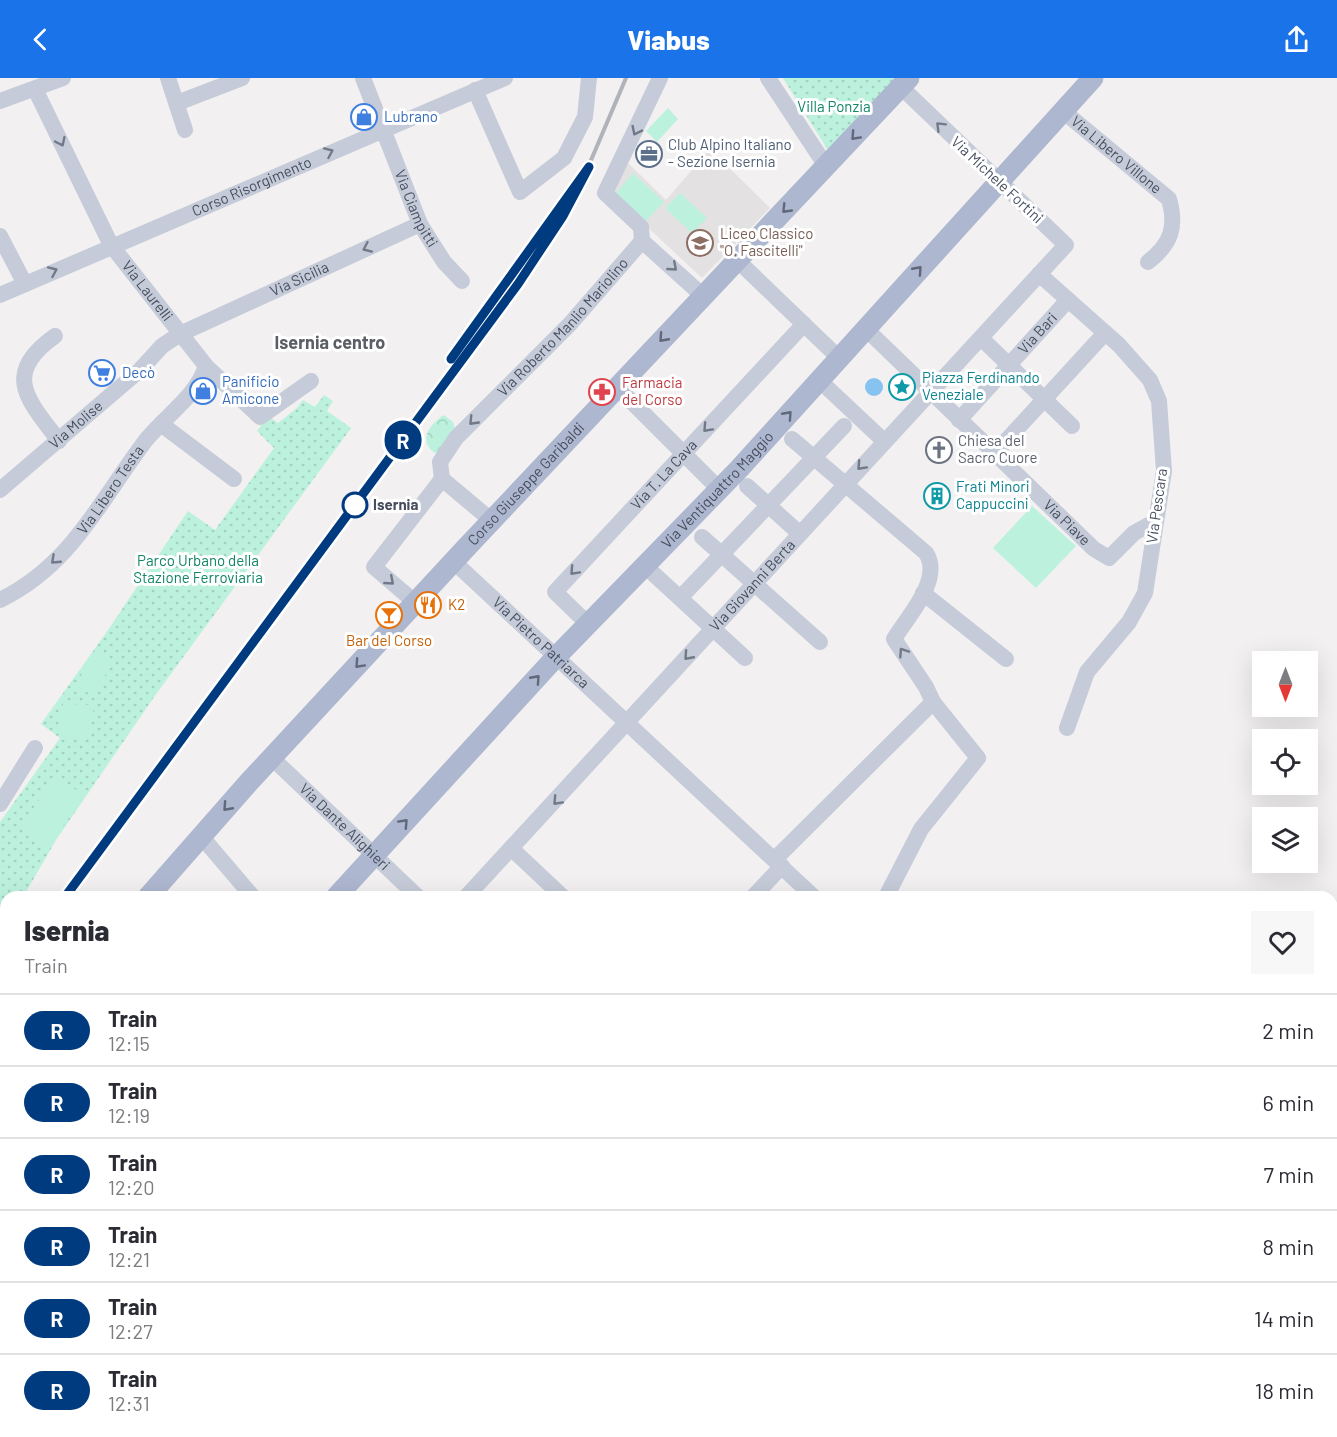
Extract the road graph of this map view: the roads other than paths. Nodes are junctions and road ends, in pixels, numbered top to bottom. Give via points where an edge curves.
1 (63, 78) edge
2 (168, 78) edge
3 (242, 78) edge
4 (363, 78) edge
5 (505, 78) edge
6 (589, 78) edge
7 (660, 78) edge
8 (768, 78) edge
9 (1093, 78) edge
10 (905, 82) edge
11 (36, 89) junction
12 (475, 90) junction
13 (0, 101) edge
14 (177, 103) junction
15 (1063, 111) junction
16 (384, 128) junction
17 (185, 130) dead end
18 (826, 166) junction
19 (998, 182) junction
20 (420, 224) junction
21 (0, 236) edge
22 (642, 241) junction
23 (111, 245) junction
24 (736, 259) junction
25 (1148, 262) dead end
26 (1039, 274) junction
27 (462, 281) dead end
28 (25, 284) junction
29 (0, 295) edge
30 (702, 295) junction
31 (1068, 300) junction
32 (804, 324) junction
33 (866, 329) junction
34 (1105, 333) junction
35 (180, 334) junction
36 (55, 336) dead end
37 (981, 338) junction
38 (839, 358) junction
39 (1009, 365) junction
40 (206, 366) junction
41 (819, 380) junction
42 (311, 381) dead end
43 (618, 388) junction
44 (930, 392) junction
45 (1044, 399) junction
46 (959, 420) junction
47 (161, 424) junction
48 (844, 426) dead end
49 (1072, 426) dead end
50 (792, 439) dead end
51 (59, 441) junction
52 (884, 441) junction
53 (684, 454) junction
54 (994, 454) junction
55 (814, 457) junction
56 (234, 479) dead end
57 (442, 479) junction
58 (844, 484) junction
59 (747, 486) dead end
60 (0, 490) edge
61 (720, 490) junction
62 (768, 505) junction
63 (491, 520) junction
64 (1156, 521) junction
65 (799, 532) junction
66 (702, 537) dead end
67 (721, 554) junction
68 (453, 561) junction
69 (645, 566) junction
70 (755, 582) junction
71 (923, 593) junction
72 (680, 598) junction
73 (0, 600) edge
74 (413, 605) junction
75 (588, 624) junction
76 (713, 628) junction
77 (820, 642) dead end
78 (555, 658) junction
79 (745, 658) dead end
80 (1006, 659) dead end
81 (933, 702) junction
82 (627, 724) junction
83 (1067, 728) dead end
84 (35, 748) dead end
85 (272, 758) junction
86 (0, 804) edge
87 (201, 836) junction
88 (512, 849) junction
89 (374, 855) junction
90 (778, 862) junction
91 (153, 891) edge
92 (248, 891) edge
93 (341, 891) edge
94 (412, 891) edge
95 (472, 891) edge
96 (557, 891) edge
97 (757, 891) edge
98 (808, 891) edge
99 (892, 891) edge

1 - 11 street
2 - 14 street
3 - 14 street
4 - 16 street, Via Ciampitti
5 - 12 street, Corso Risorgimento
6 - 12 street via 585,117 564,158 520,192
7 -> 22 street via 605,193 641,227
8 - 18 street
9 - 15 main road, Via Ventiquattro Maggio
10 -> 18 main road, Corso Giuseppe Garibaldi
19 -> 10 street, Via Michele Fortini
11 - 13 street
11 -> 23 street, Via Laurelli
12 - 16 street, Corso Risorgimento
14 - 17 street
15 - 19 main road, Via Ventiquattro Maggio
15 - 25 street, Via Libero Villone via 1168,199 1174,218 1164,249
16 - 20 street, Via Ciampitti
23 -> 16 street, Corso Risorgimento
18 -> 24 main road, Corso Giuseppe Garibaldi
19 - 26 street, Via Michele Fortini via 1066,245
33 -> 19 main road, Via Ventiquattro Maggio
20 - 27 street, Via Ciampitti via 444,262
20 -> 35 street, Via Sicilia
21 - 28 street
22 -> 30 street
22 -> 57 street, Via Roberto Manlio Mariolino via 570,324 456,438 440,462
28 -> 23 street, Corso Risorgimento
23 - 35 street, Via Laurelli
24 - 30 main road, Corso Giuseppe Garibaldi
24 - 32 street
26 - 31 street, Via Pescara
26 - 37 street, Via Giovanni Berta
28 - 29 street, Corso Risorgimento
30 -> 43 main road, Corso Giuseppe Garibaldi
31 - 34 street, Via Pescara
31 - 39 street, Via Bari
32 - 38 street
32 -> 53 street, Via T. La Cava
33 - 38 main road, Via Ventiquattro Maggio
33 - 44 street, Via Piave
34 - 45 street
34 - 64 street, Via Pescara via 1150,380 1159,400 1164,471
35 - 40 street, Via Laurelli
35 - 51 street, Via Molise
36 - 51 street via 35,350 24,369 26,394
37 - 39 street
37 - 44 street, Via Giovanni Berta
38 - 41 main road, Via Ventiquattro Maggio
39 - 45 street
39 - 46 street, Via Bari
40 - 42 street, Via Laurelli via 260,417
40 - 47 street, Via Libero Testa via 201,382
41 - 52 street
61 -> 41 main road, Via Ventiquattro Maggio
43 - 53 street
43 - 63 main road, Corso Giuseppe Garibaldi
44 - 46 street, Via Piave
44 - 52 street, Via Giovanni Berta
45 - 49 street
45 - 54 street
46 - 54 street, Via Piave
47 - 56 street
47 -> 73 street, Via Libero Testa via 72,544 44,570
48 - 55 street
50 - 55 street
51 - 60 street, Via Molise
52 -> 58 street, Via Giovanni Berta
53 - 61 street
53 -> 75 street, Via T. La Cava via 555,592
54 - 64 street, Via Piave via 1094,549 1109,558 1134,533
55 - 58 street
55 - 62 street
57 - 63 street
57 -> 74 street via 374,567
58 - 65 street, Via Giovanni Berta
58 - 71 street via 926,553 933,563
59 - 62 street
61 - 69 main road, Via Ventiquattro Maggio
62 - 65 street
62 - 67 street
63 - 68 main road, Corso Giuseppe Garibaldi
64 - 83 street, Via Pescara via 1145,593 1129,622 1087,672
65 - 70 street, Via Giovanni Berta
66 - 67 street
67 - 70 street
67 - 72 street
68 - 74 main road, Corso Giuseppe Garibaldi
68 - 78 street, Via Pietro Patriarca
69 - 72 street
69 - 75 main road, Via Ventiquattro Maggio
70 - 76 street, Via Giovanni Berta
70 - 77 street
71 - 80 street
81 -> 71 street via 894,639
72 - 76 street
74 -> 85 main road, Corso Giuseppe Garibaldi
75 - 78 main road, Via Ventiquattro Maggio
76 - 79 street
76 -> 82 street, Via Giovanni Berta
78 - 82 street, Via Pietro Patriarca
89 -> 78 main road, Via Ventiquattro Maggio
81 - 90 street
81 - 99 street via 978,758 921,829
82 -> 88 street, Via Giovanni Berta
82 - 90 street, Via Pietro Patriarca
84 - 86 street
85 -> 87 main road, Corso Giuseppe Garibaldi
85 - 89 street, Via Dante Alighieri
87 - 91 main road, Corso Giuseppe Garibaldi
87 - 92 street
88 - 95 street, Via Giovanni Berta
88 - 96 street
89 - 93 main road, Via Ventiquattro Maggio
89 - 94 street, Via Dante Alighieri
90 - 97 street
90 - 98 street, Via Pietro Patriarca

